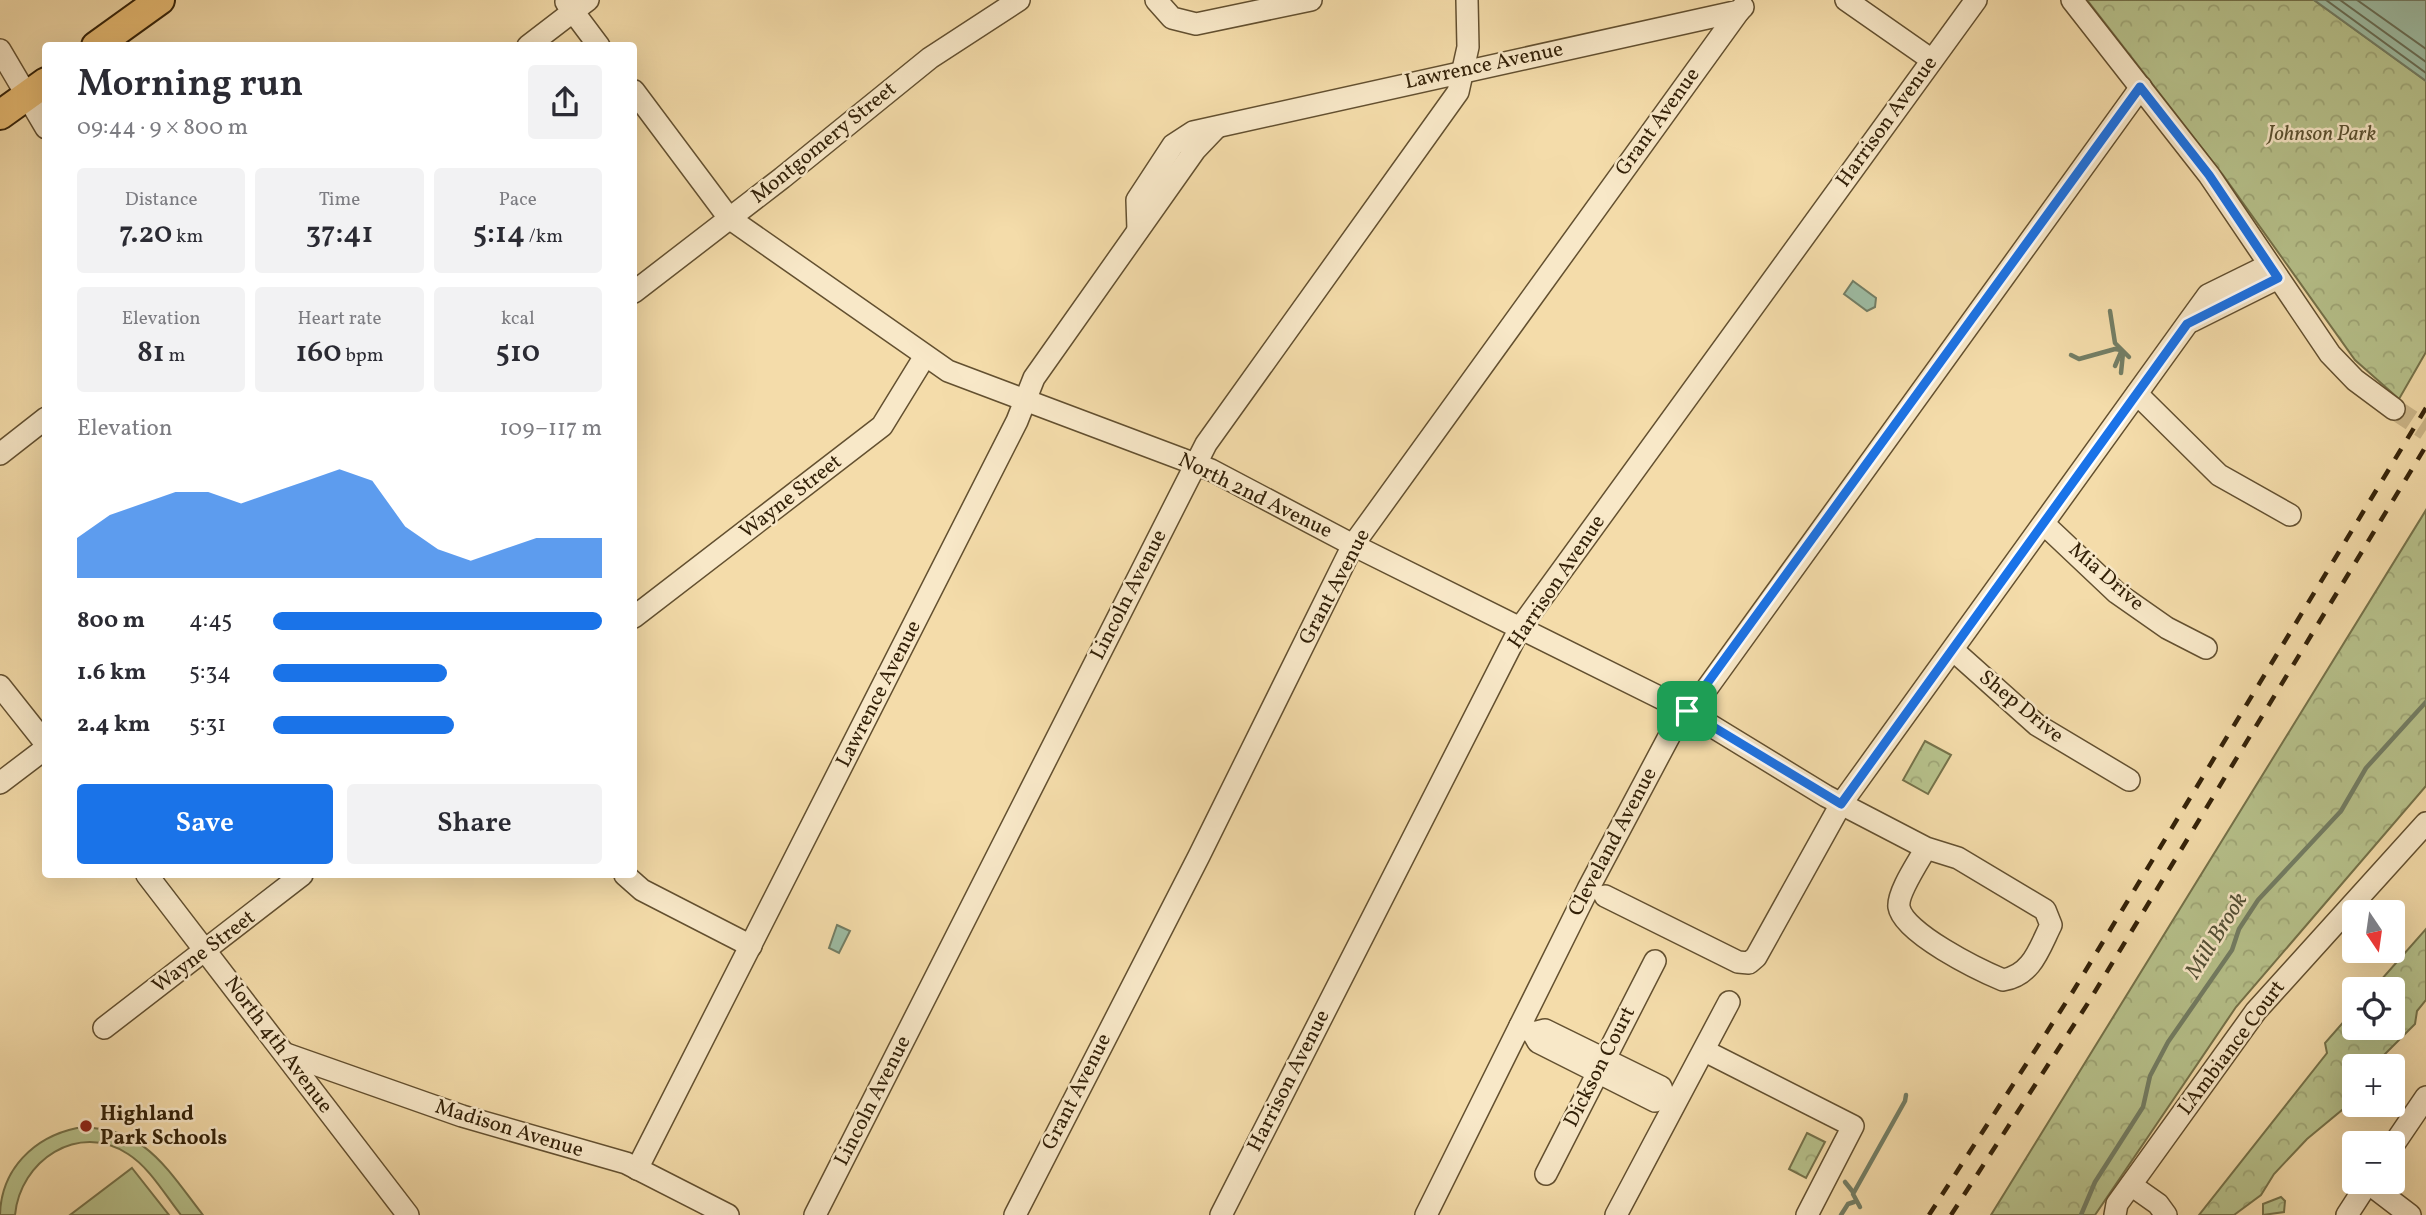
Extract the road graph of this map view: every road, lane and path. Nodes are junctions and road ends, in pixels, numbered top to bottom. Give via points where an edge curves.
1 (160, 0) edge
2 (1019, 0) edge
3 (1156, 0) edge
4 (1311, 0) edge
5 (1467, 0) edge
6 (1846, 0) edge
7 (1976, 0) edge
8 (2071, 0) edge
9 (575, 4) edge
10 (1744, 5) edge
11 (102, 42) edge
12 (532, 42) edge
13 (597, 42) edge
14 (0, 50) edge
15 (1932, 60) junction
16 (1463, 70) junction
17 (2140, 87) junction
18 (36, 89) edge
19 (637, 95) edge
20 (42, 112) edge
21 (0, 115) edge
22 (729, 218) junction
23 (2273, 271) junction
24 (637, 290) edge
25 (925, 356) junction
26 (2137, 394) junction
27 (1026, 399) junction
28 (2394, 409) tunnel mouth
29 (42, 421) edge
30 (0, 454) edge
31 (1196, 464) junction
32 (2290, 515) dead end
33 (2044, 524) junction
34 (1353, 545) junction
35 (637, 615) edge
36 (1520, 628) junction
37 (2206, 648) dead end
38 (1953, 650) junction
39 (0, 686) edge
40 (1687, 711) junction
41 (42, 741) edge
42 (42, 749) edge
43 (2129, 780) dead end
44 (0, 783) edge
45 (1841, 804) junction
46 (2426, 823) edge
47 (1926, 848) junction
48 (149, 878) edge
49 (299, 878) edge
50 (628, 878) edge
51 (1605, 896) dead end
52 (751, 946) junction
53 (206, 950) junction
54 (1655, 961) dead end
55 (1729, 1002) dead end
56 (104, 1028) dead end
57 (1527, 1029) junction
58 (1705, 1051) junction
59 (286, 1054) junction
60 (1601, 1065) junction
61 (2426, 1097) edge
62 (1670, 1098) junction
63 (2403, 1131) edge
64 (637, 1168) junction
65 (1546, 1174) dead end
66 (2131, 1185) junction
67 (2360, 1194) edge
68 (2383, 1194) edge
69 (408, 1215) edge
70 (728, 1215) edge
71 (816, 1215) edge
72 (1015, 1215) edge
73 (1221, 1215) edge
74 (1426, 1215) edge
75 (1616, 1215) edge
76 (1807, 1215) edge
77 (2116, 1215) edge
78 (2166, 1215) edge
79 (2347, 1215) edge
80 (2410, 1215) edge

1 - 11 main road
2 - 22 street, Montgomery Street via 930,58
3 - 4 street via 1172,18 1196,24
5 - 16 street, Lincoln Avenue via 1468,47
6 - 15 street
7 - 15 street, Harrison Avenue
8 - 17 street
9 - 12 street
9 - 13 street
10 - 16 street, Lawrence Avenue
10 - 34 street, Grant Avenue
14 - 18 street
15 - 36 street, Harrison Avenue
16 - 27 street, Lawrence Avenue via 1193,132 1174,145 1137,200 1138,230 1034,378
16 - 31 street, Lincoln Avenue via 1458,92
17 - 23 street via 2209,175
17 - 40 street, Cleveland Avenue
18 - 20 street
18 - 21 main road
19 - 22 street, North 2nd Avenue
22 - 24 street, Montgomery Street
22 - 25 street, North 2nd Avenue
23 - 26 street via 2208,295
23 - 28 street via 2330,354
25 - 27 street, North 2nd Avenue via 948,371
25 - 35 street, Wayne Street via 882,426
26 - 32 street via 2219,475
26 - 33 street
27 - 31 street, North 2nd Avenue
27 - 52 street, Lawrence Avenue
29 - 30 street
31 - 34 street, North 2nd Avenue
31 - 71 street, Lincoln Avenue
33 - 37 street, Mia Drive via 2117,593
33 - 38 street
34 - 36 street, North 2nd Avenue
34 - 72 street, Grant Avenue
36 - 40 street, North 2nd Avenue
36 - 73 street, Harrison Avenue
38 - 43 street, Shep Drive via 2037,725
38 - 45 street
39 - 41 street
40 - 45 street, North 2nd Avenue
40 - 57 street, Cleveland Avenue via 1639,792
42 - 44 street
45 - 47 street, North 2nd Avenue
45 - 51 street via 1769,938 1749,963 1738,962
46 - 66 street, L'Ambiance Court via 2256,1011
47 - 47 street, North 2nd Avenue via 1900,898 1899,908 1911,928 2003,980 2021,975 2050,925 2045,910 1958,858
48 - 53 street, North 4th Avenue
49 - 53 street, Wayne Street
50 - 52 street via 642,890
52 - 64 street, Lawrence Avenue
53 - 56 street, Wayne Street
53 - 59 street, North 4th Avenue
54 - 60 street, Dickson Court
55 - 58 street
57 - 60 street via 1538,1042
57 - 74 street, Cleveland Avenue
58 - 62 street
58 - 76 street via 1853,1126
59 - 64 street, Madison Avenue via 462,1116
59 - 69 street, North 4th Avenue
60 - 62 street via 1655,1101
60 - 65 street, Dickson Court
61 - 63 street
62 - 75 street
64 - 70 street, Madison Avenue
66 - 77 street, L'Ambiance Court
66 - 78 street
67 - 79 street
68 - 80 street

